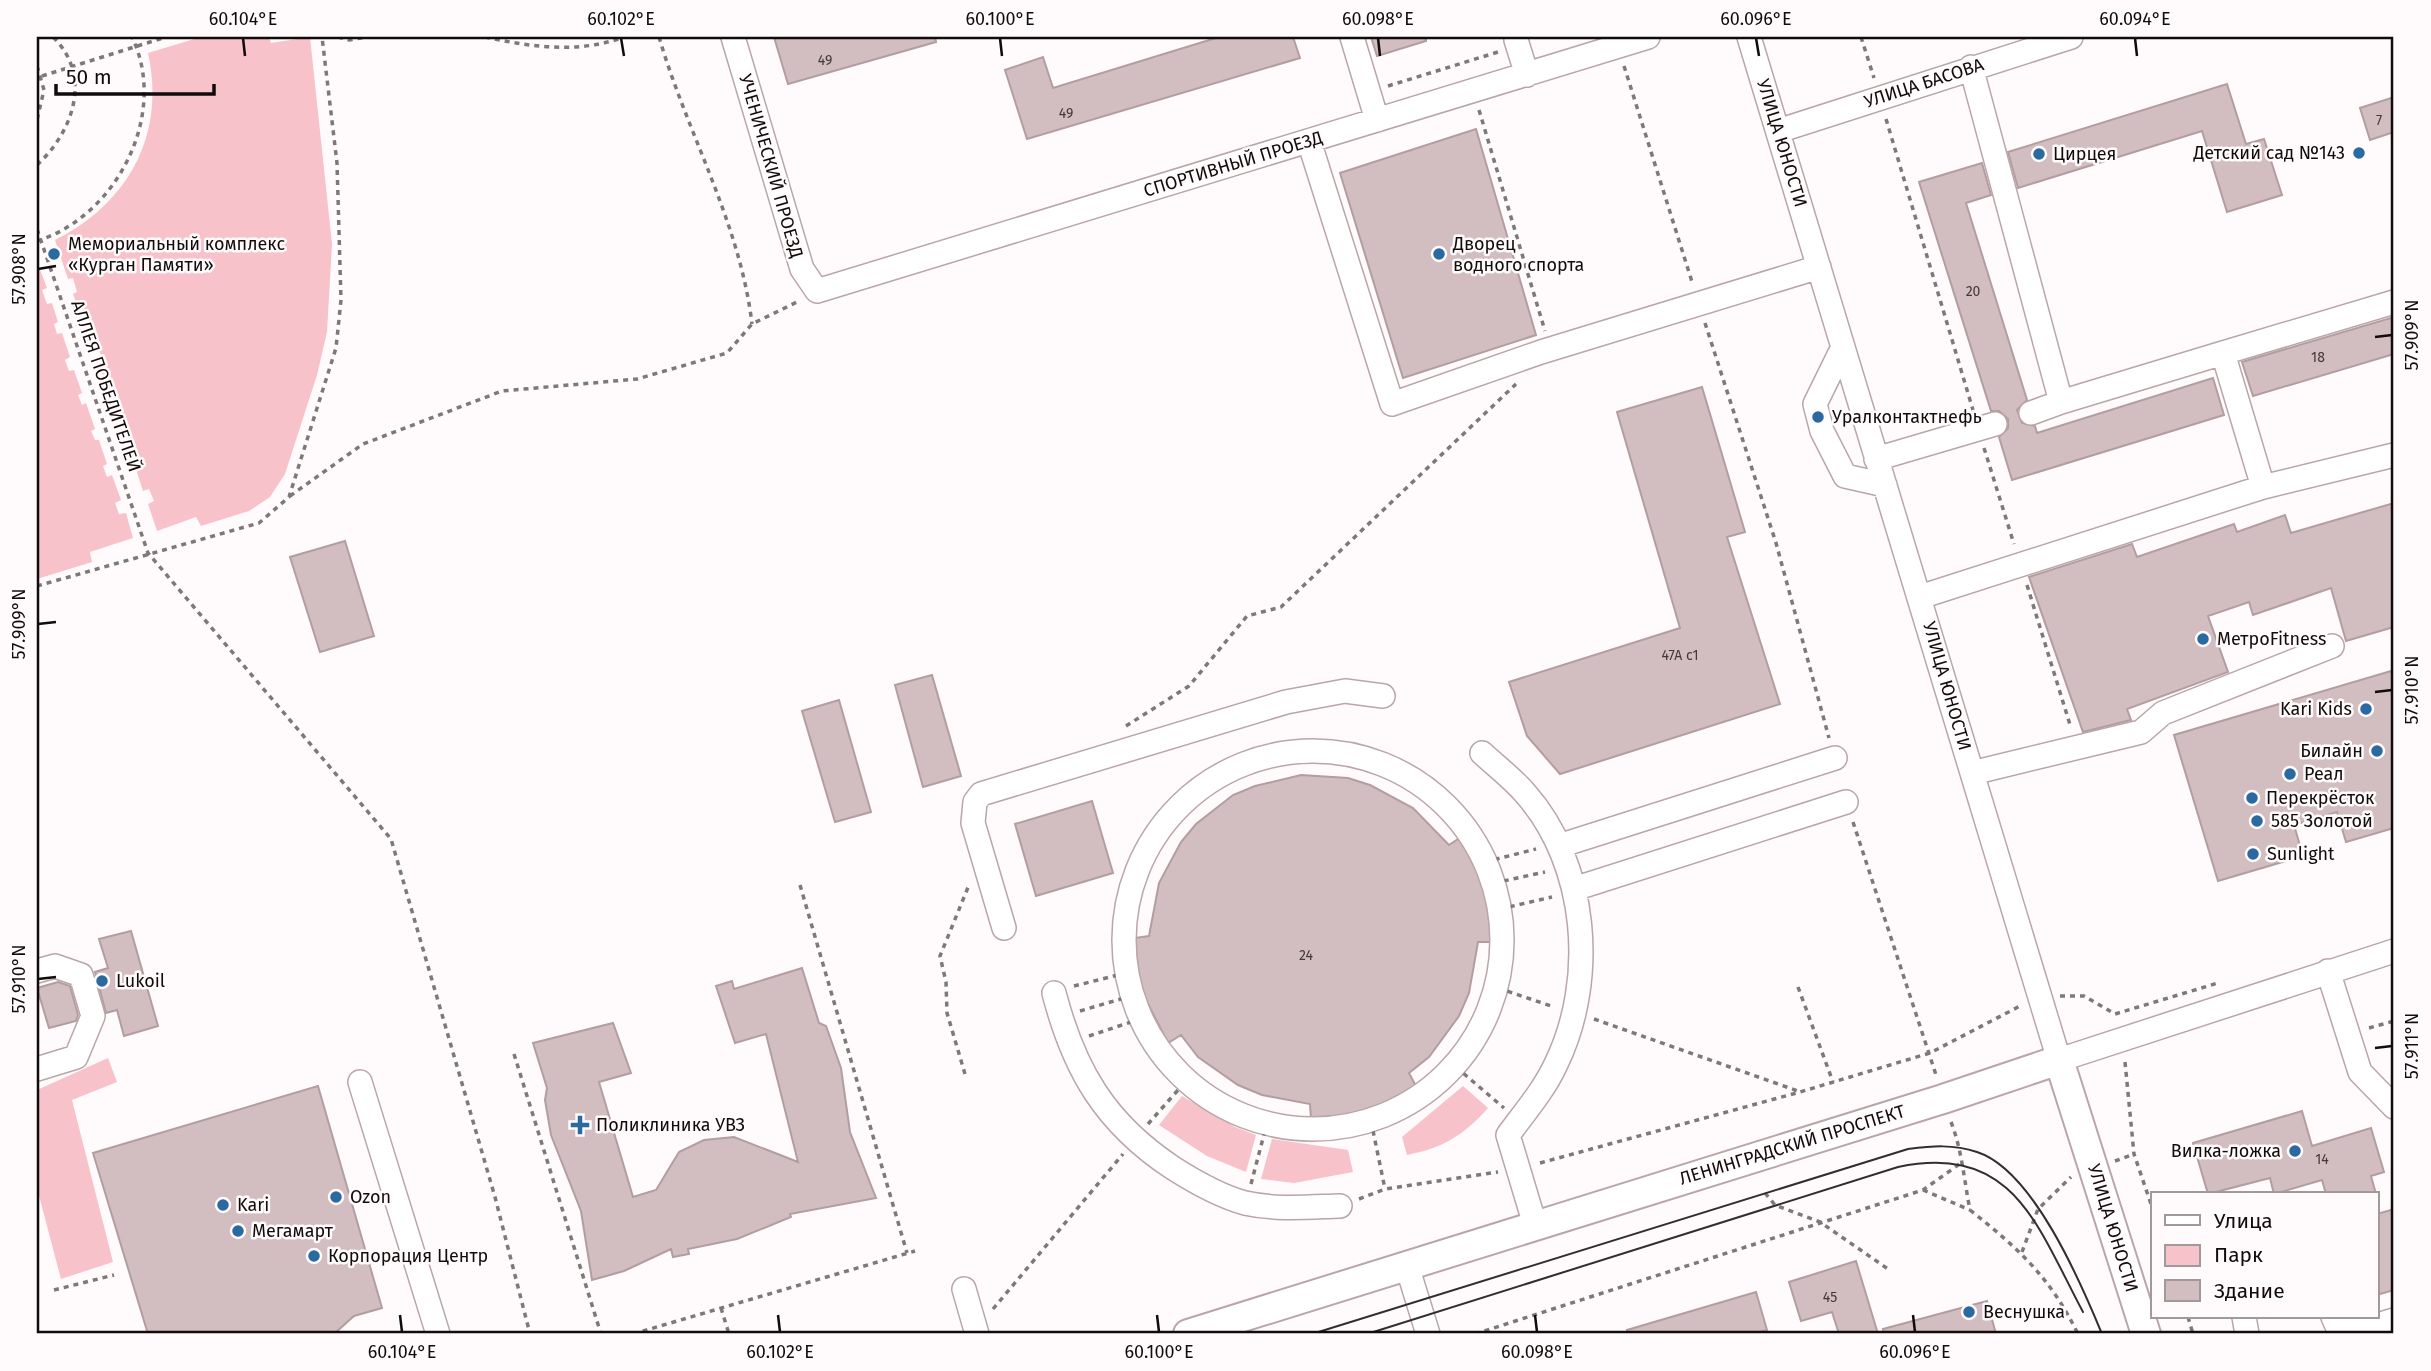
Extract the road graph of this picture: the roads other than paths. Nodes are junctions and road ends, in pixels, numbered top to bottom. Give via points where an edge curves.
1 (733, 37) edge
2 (1352, 37) edge
3 (1648, 37) edge
4 (1749, 37) edge
5 (2071, 37) edge
6 (1517, 42) road end
7 (1970, 67) junction
8 (1527, 75) junction
9 (1377, 120) junction
10 (1778, 131) junction
11 (1308, 141) junction
12 (1819, 267) junction
13 (817, 290) joint
14 (2394, 302) edge
15 (1843, 347) junction
16 (2223, 353) junction
17 (2061, 402) junction
18 (2031, 413) dead end
19 (1987, 426) road end
20 (2394, 455) edge
21 (1876, 459) junction
22 (1885, 485) junction
23 (2263, 487) junction
24 (1920, 597) junction
25 (2332, 646) dead end
26 (1383, 696) dead end
27 (1482, 753) dead end
28 (1835, 758) road end
29 (1972, 773) junction
30 (1846, 802) road end
31 (1548, 847) junction
32 (1574, 889) junction
33 (1004, 928) dead end
34 (2394, 951) edge
35 (37, 971) edge
36 (2328, 971) junction
37 (1054, 993) dead end
38 (2059, 1060) junction
39 (37, 1069) edge
40 (360, 1082) dead end
41 (2394, 1107) edge
42 (1268, 1123) joint
43 (1340, 1206) road end
44 (1535, 1225) junction
45 (1408, 1266) junction
46 (964, 1289) dead end
47 (2333, 1318) edge
48 (2394, 1320) edge
49 (977, 1332) edge
50 (438, 1334) edge
51 (1188, 1334) edge
52 (1428, 1334) edge
53 (2146, 1334) edge

1 - 13 street, УЧЕНИЧЕСКИЙ ПРОЕЗД via 802,269
2 - 9 street
3 - 8 street, СПОРТИВНЫЙ ПРОЕЗД
4 - 10 street, УЛИЦА ЮНОСТИ
5 - 7 street, УЛИЦА БАСОВА
6 - 8 street
7 - 10 street, УЛИЦА БАСОВА
7 - 17 street
8 - 9 street, СПОРТИВНЫЙ ПРОЕЗД
9 - 11 street, СПОРТИВНЫЙ ПРОЕЗД
10 - 12 street, УЛИЦА ЮНОСТИ
11 - 12 street via 1392,404 1541,352
11 - 13 street, СПОРТИВНЫЙ ПРОЕЗД
12 - 15 street, УЛИЦА ЮНОСТИ
14 - 16 street
15 - 21 street, УЛИЦА ЮНОСТИ
15 - 22 street via 1815,404 1822,431 1845,476
16 - 17 street
16 - 23 street
17 - 18 street
19 - 21 street
20 - 23 street
21 - 22 street, УЛИЦА ЮНОСТИ
22 - 24 street, УЛИЦА ЮНОСТИ
23 - 24 street
24 - 29 street, УЛИЦА ЮНОСТИ
25 - 29 street via 2163,713 2141,732
26 - 33 street via 1345,691 1286,702 981,794 975,802 973,823
27 - 31 street via 1525,793
28 - 31 street
29 - 38 street, УЛИЦА ЮНОСТИ
30 - 32 street
31 - 32 street
32 - 44 street via 1580,962 1573,1012 1556,1065 1508,1135
34 - 36 street, ЛЕНИНГРАДСКИЙ ПРОСПЕКТ
35 - 39 street via 55,966 80,975 93,1016 76,1057
36 - 38 street, ЛЕНИНГРАДСКИЙ ПРОСПЕКТ
36 - 41 street via 2360,1072
37 - 43 street via 1078,1066 1111,1115 1135,1140 1185,1176 1245,1203 1284,1208
38 - 44 main road, ЛЕНИНГРАДСКИЙ ПРОСПЕКТ
38 - 53 main road, УЛИЦА ЮНОСТИ
40 - 50 street
42 - 42 street via 1221,1104 1186,1081 1150,1039 1126,973 1126,907 1147,847 1198,789 1231,769 1268,756 1326,752 1355,757 1400,775 1445,804 1462,823 1485,862 1500,909 1504,955 1498,988 1456,1067 1431,1091 1401,1109 1371,1121 1316,1128
44 - 45 main road, ЛЕНИНГРАДСКИЙ ПРОСПЕКТ
45 - 51 main road, ЛЕНИНГРАДСКИЙ ПРОСПЕКТ
45 - 52 street
46 - 49 street
47 - 48 street via 2337,1326 2361,1330

